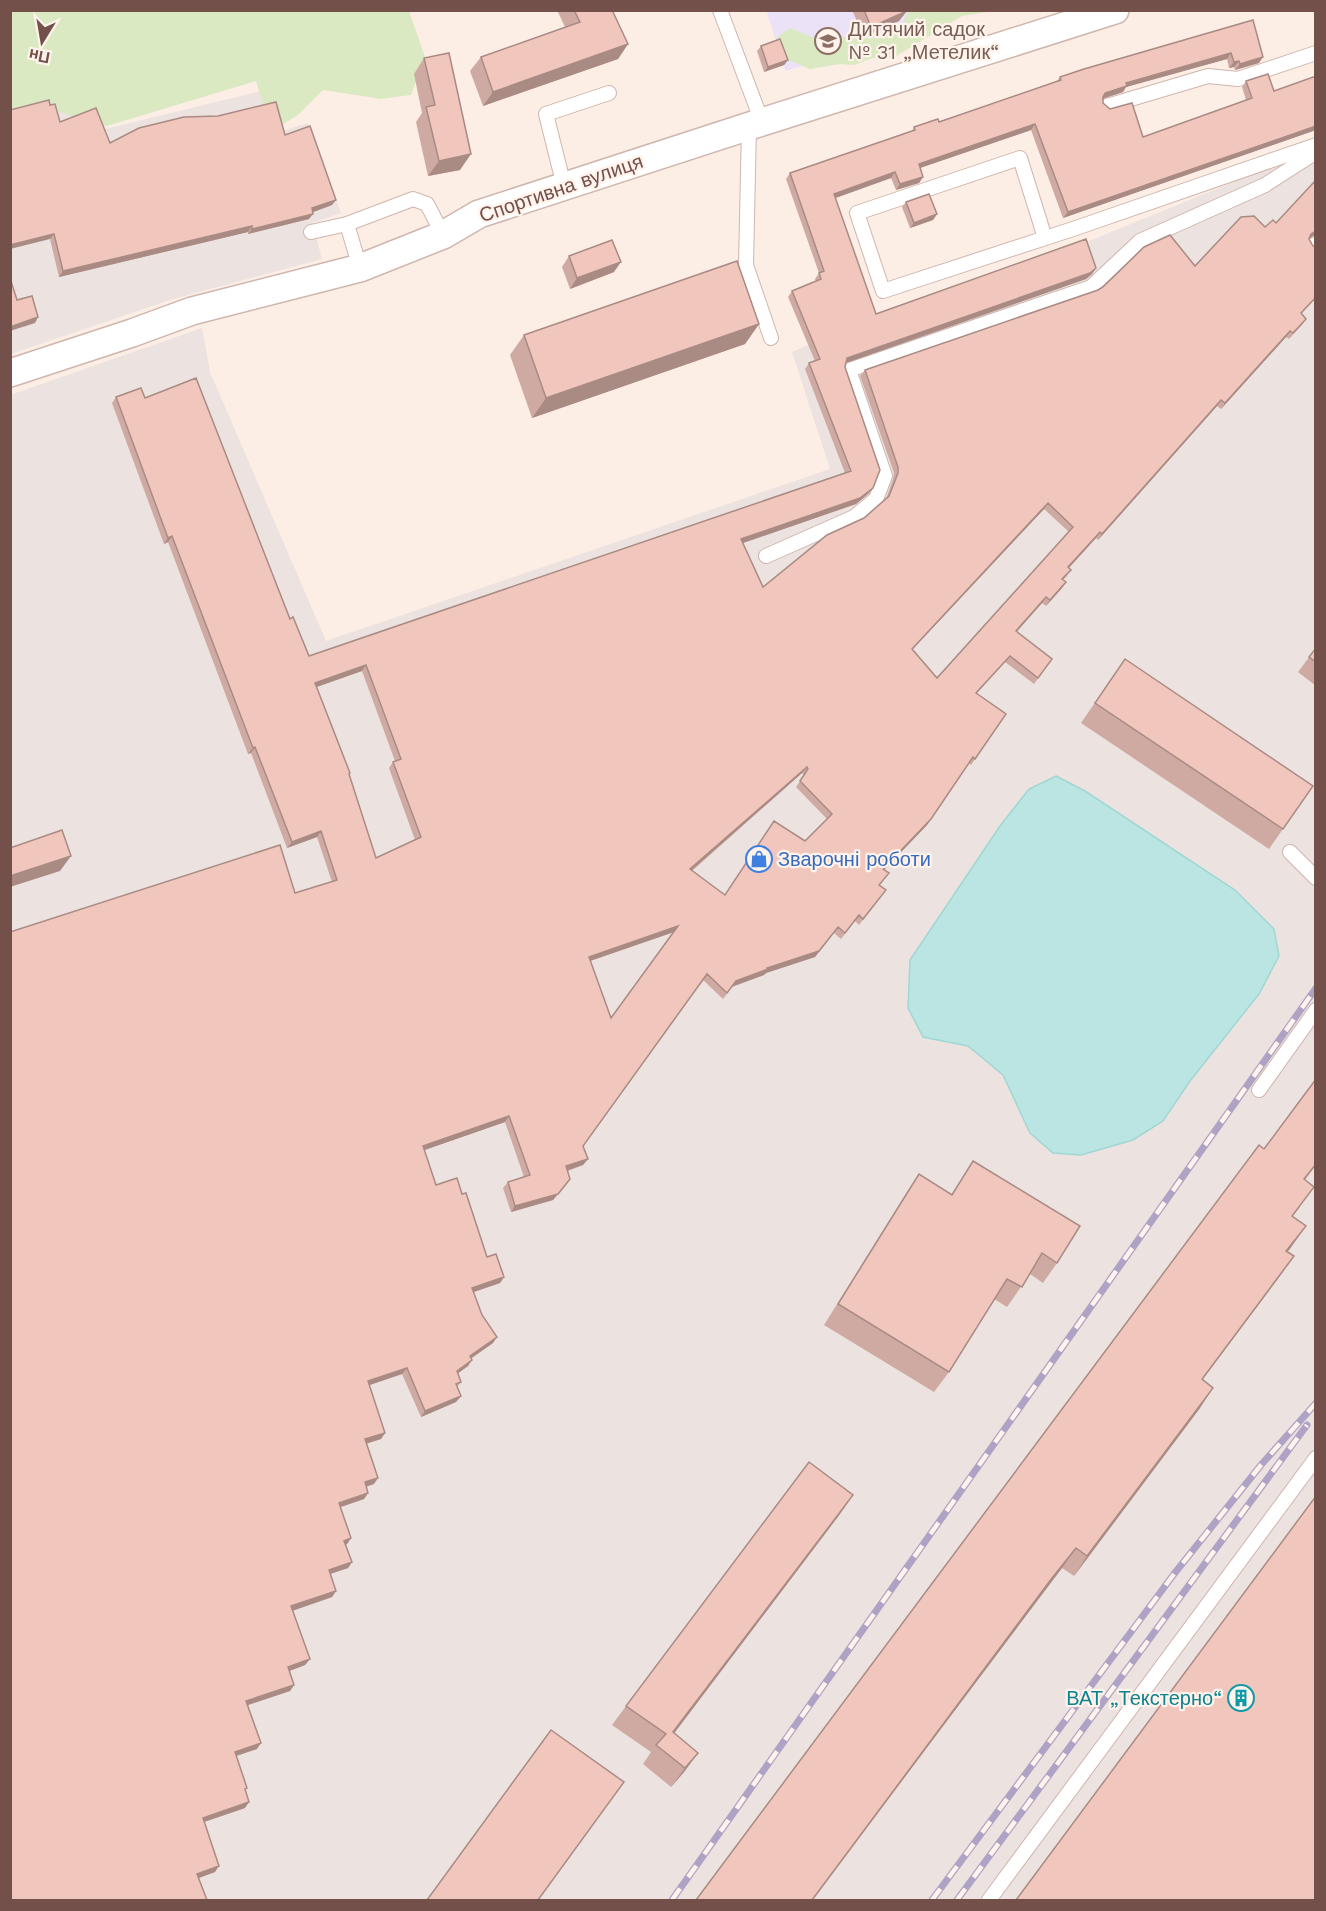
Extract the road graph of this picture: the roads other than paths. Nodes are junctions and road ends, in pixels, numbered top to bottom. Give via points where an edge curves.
1 (720, 10) edge
2 (1115, 10) edge
3 (1316, 53) edge
4 (609, 93) dead end
5 (1107, 106) edge
6 (755, 124) junction
7 (1316, 146) edge
8 (1316, 152) edge
9 (564, 186) junction
10 (346, 224) junction
11 (311, 232) dead end
12 (442, 235) junction
13 (1046, 238) junction
14 (360, 268) junction
15 (771, 338) dead end
16 (10, 373) edge
17 (766, 555) dead end
18 (1290, 852) dead end
19 (1316, 878) edge
20 (1316, 1010) edge
21 (1259, 1090) dead end
22 (1316, 1458) edge
23 (989, 1900) edge

1 - 6 lane
2 - 6 street, Спортивна вулиця
3 - 5 lane via 1238,79 1208,76
4 - 9 lane via 546,114
6 - 9 street, Спортивна вулиця
6 - 15 lane via 746,265
7 - 13 lane
8 - 17 lane via 1265,185 1140,241 1091,287 849,370 885,476 876,499 854,516
9 - 12 street, Спортивна вулиця via 479,214
10 - 11 lane
10 - 12 lane via 413,199 427,204
10 - 14 lane
12 - 14 street, Спортивна вулиця
13 - 13 lane via 1020,158 857,213 883,291
14 - 16 street, Спортивна вулиця via 192,311
18 - 19 lane
20 - 21 lane
22 - 23 lane

